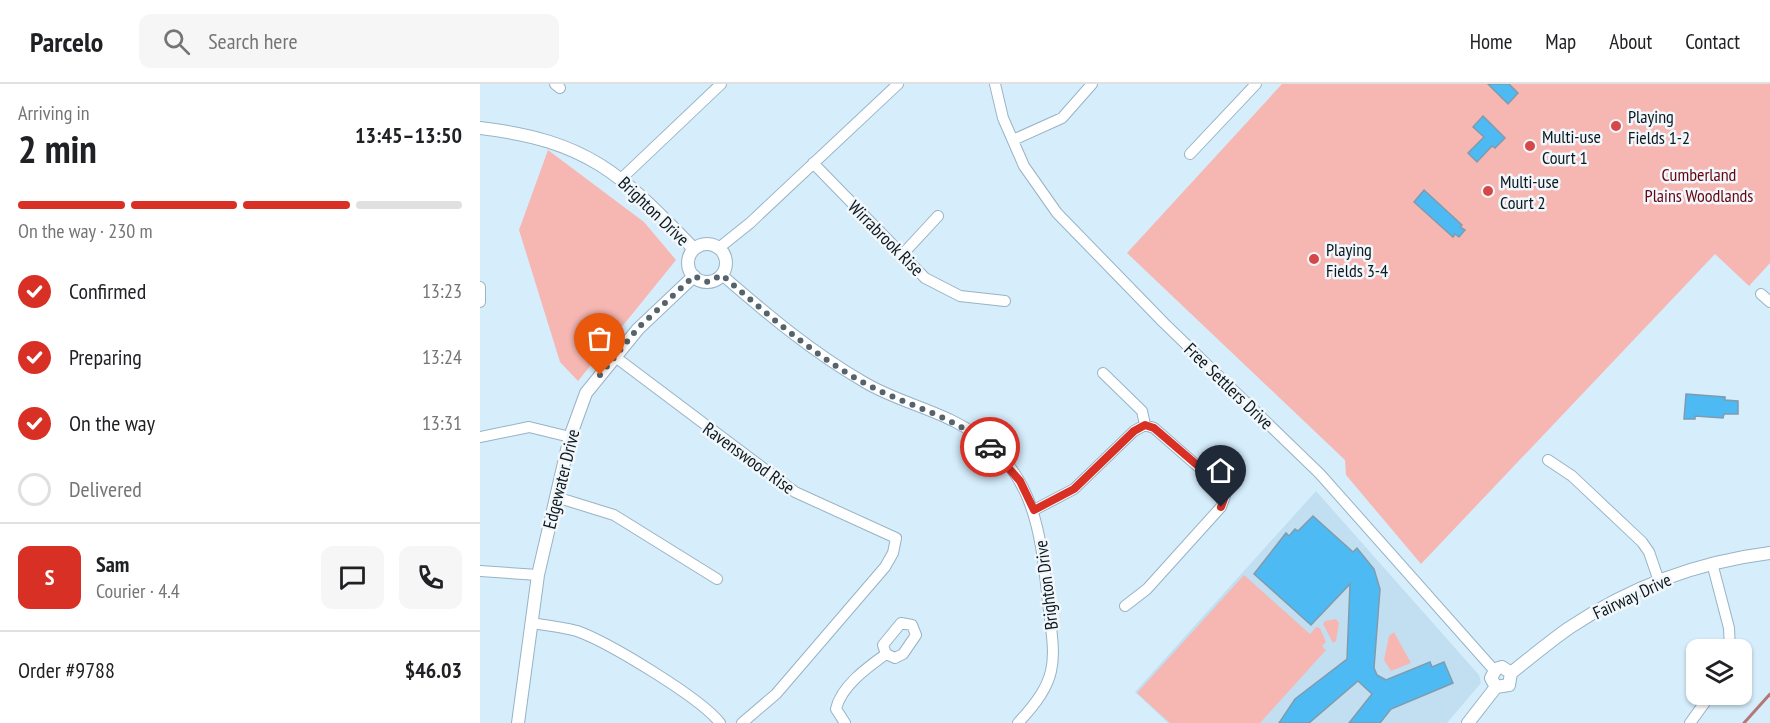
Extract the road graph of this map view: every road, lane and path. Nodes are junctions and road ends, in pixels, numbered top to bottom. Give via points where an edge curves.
1 (721, 84) edge
2 (898, 84) edge
3 (995, 84) edge
4 (1092, 84) edge
5 (1256, 84) edge
6 (480, 128) edge
7 (1013, 140) junction
8 (1190, 154) dead end
9 (813, 164) junction
10 (622, 178) junction
11 (938, 216) dead end
12 (720, 247) junction
13 (694, 249) junction
14 (901, 256) junction
15 (722, 275) junction
16 (694, 276) junction
17 (480, 287) edge
18 (1761, 294) dead end
19 (1005, 301) dead end
20 (480, 302) edge
21 (1770, 302) edge
22 (614, 356) junction
23 (1103, 374) dead end
24 (1145, 425) junction
25 (480, 437) edge
26 (570, 437) junction
27 (1548, 460) dead end
28 (556, 497) junction
29 (1034, 510) junction
30 (1770, 553) edge
31 (1712, 563) junction
32 (480, 571) edge
33 (538, 575) junction
34 (717, 579) dead end
35 (1659, 581) junction
36 (1125, 606) dead end
37 (531, 623) junction
38 (1730, 639) edge
39 (886, 654) dead end
40 (1494, 670) junction
41 (1511, 673) junction
42 (1496, 687) junction
43 (1703, 705) edge
44 (518, 723) edge
45 (720, 723) edge
46 (742, 723) edge
47 (845, 723) edge
48 (1018, 723) edge
49 (1468, 723) edge
50 (1690, 723) edge

1 - 10 street
2 - 9 street
3 - 7 street, Free Settlers Drive
4 - 7 street via 1062,118
5 - 8 street
6 - 10 street, Brighton Drive via 558,144
7 - 40 street, Free Settlers Drive via 1024,166 1057,213 1320,474
9 - 12 street
9 - 14 street, Wirrabrook Rise
10 - 13 street, Brighton Drive
11 - 14 street
12 - 13 street via 704,243
12 - 15 street via 727,261
13 - 16 street via 688,260
14 - 19 street, Wirrabrook Rise via 926,278 960,296
15 - 16 street via 708,282
15 - 29 street, Brighton Drive via 777,323 856,378 978,436 1011,469
16 - 22 street, Edgewater Drive
17 - 20 street
18 - 21 street
22 - 26 street, Edgewater Drive via 586,393
22 - 46 street, Ravenswood Rise via 795,492 896,538 885,567 776,694
23 - 24 street via 1142,411
24 - 29 street via 1074,489
24 - 36 street via 1154,428 1218,483 1225,496 1221,507 1155,581
25 - 26 street via 529,427
26 - 28 street, Edgewater Drive
27 - 35 street via 1572,476 1642,542
28 - 33 street, Edgewater Drive
28 - 34 street via 614,515
29 - 48 street, Brighton Drive via 1041,538 1054,654 1048,683
30 - 31 street, Fairway Drive
31 - 35 street, Fairway Drive
31 - 38 street
32 - 33 street
33 - 37 street, Edgewater Drive
35 - 41 street, Fairway Drive via 1585,618
37 - 44 street, Edgewater Drive
37 - 45 street via 578,632 601,642 701,702
39 - 47 street via 865,669 837,702 838,716
40 - 41 street via 1502,667
40 - 42 street via 1491,678
41 - 42 street via 1509,685
42 - 49 street
43 - 50 street

